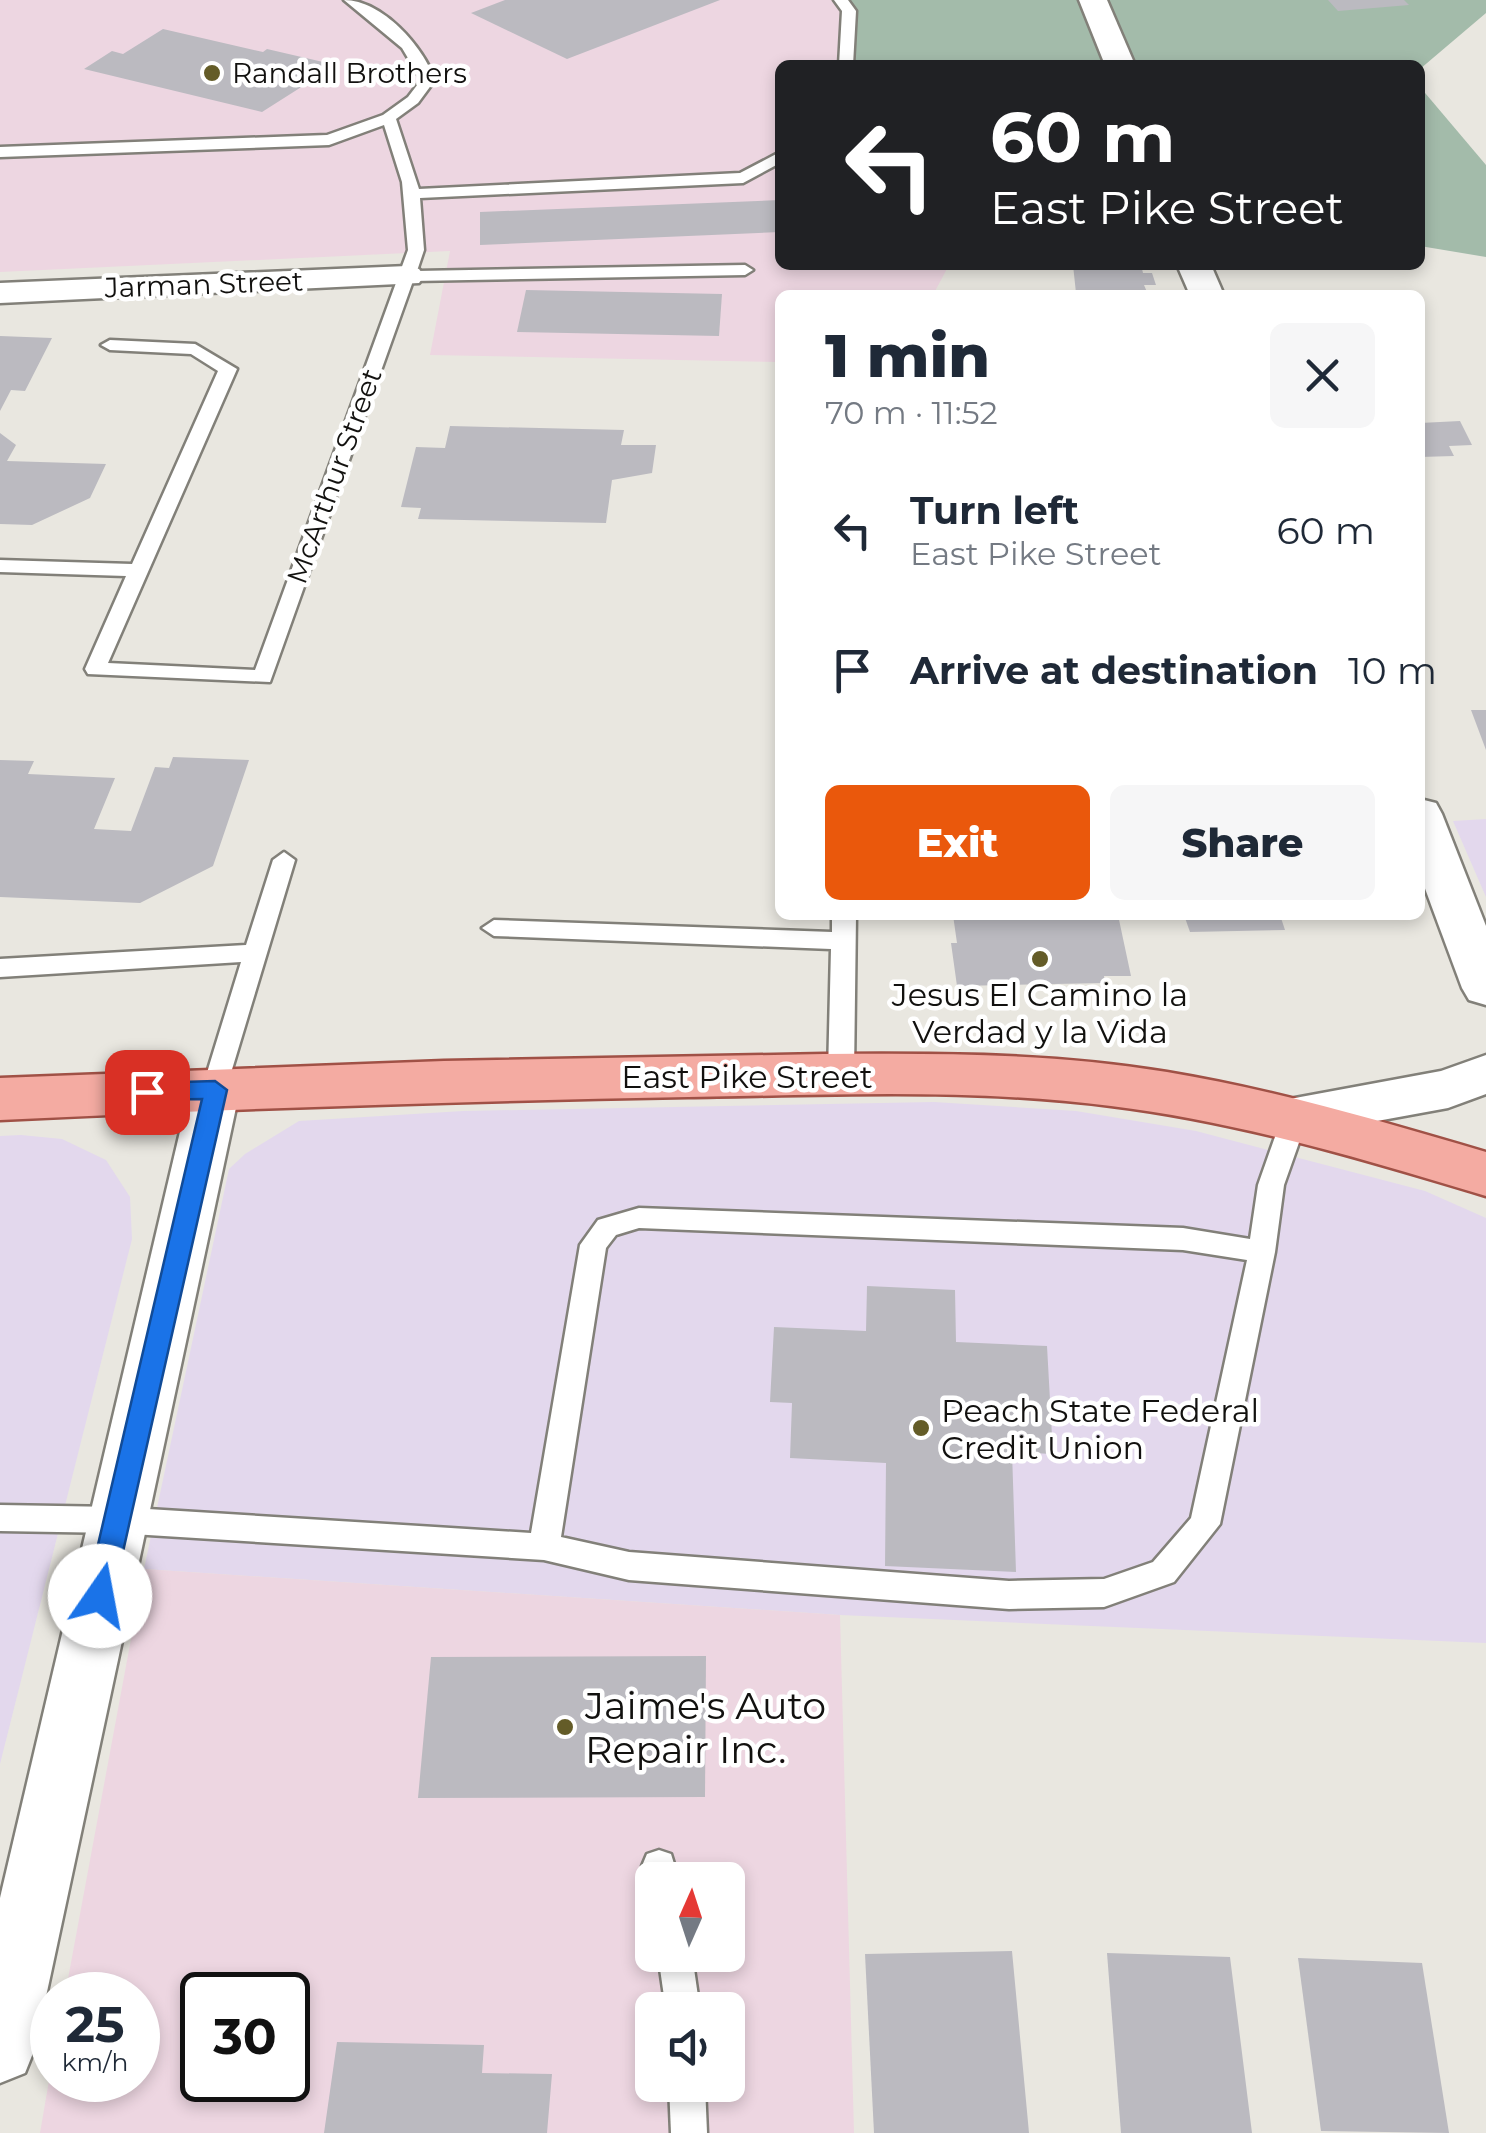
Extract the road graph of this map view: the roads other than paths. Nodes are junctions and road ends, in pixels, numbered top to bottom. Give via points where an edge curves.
1 (351, 0) edge
2 (842, 0) edge
3 (1093, 0) edge
4 (846, 60) edge
5 (1118, 60) edge
6 (388, 118) junction
7 (0, 152) edge
8 (775, 159) edge
9 (414, 194) junction
10 (745, 270) dead end
11 (407, 276) junction
12 (0, 293) edge
13 (110, 345) dead end
14 (0, 566) edge
15 (140, 570) junction
16 (1425, 827) edge
17 (284, 860) dead end
18 (844, 920) edge
19 (494, 928) dead end
20 (845, 941) junction
21 (257, 953) junction
22 (0, 968) edge
23 (1486, 988) edge
24 (841, 1074) junction
25 (1486, 1074) edge
26 (215, 1090) junction
27 (0, 1100) edge
28 (1295, 1117) junction
29 (1486, 1174) edge
30 (1262, 1252) junction
31 (0, 1518) edge
32 (116, 1520) junction
33 (544, 1547) junction
34 (0, 2048) edge
35 (687, 2102) edge
36 (689, 2133) edge

1 - 6 lane via 416,52 425,68 422,90
2 - 4 lane via 849,11
3 - 5 street
6 - 7 lane via 329,140
6 - 9 lane, McArthur Street
8 - 9 lane via 743,178
9 - 11 lane, McArthur Street via 416,250
10 - 11 lane
11 - 12 street, Jarman Street
11 - 15 lane, McArthur Street via 263,677 95,669
13 - 15 lane via 195,349 228,369
14 - 15 lane
16 - 23 street
17 - 21 lane
18 - 20 lane
19 - 20 lane
20 - 24 lane
21 - 22 lane
21 - 26 lane
24 - 26 main road, East Pike Street
24 - 28 main road, East Pike Street via 1057,1081 1161,1091
25 - 28 street, East Pike Street via 1448,1089
26 - 27 main road, East Pike Street
26 - 32 street
28 - 29 main road
28 - 30 lane via 1270,1185
30 - 33 lane via 1205,1524 1163,1572 1104,1592 1010,1595 629,1566
30 - 33 lane via 1183,1239 639,1218 607,1227 593,1245
31 - 32 lane
32 - 33 lane
32 - 34 street
35 - 36 lane

